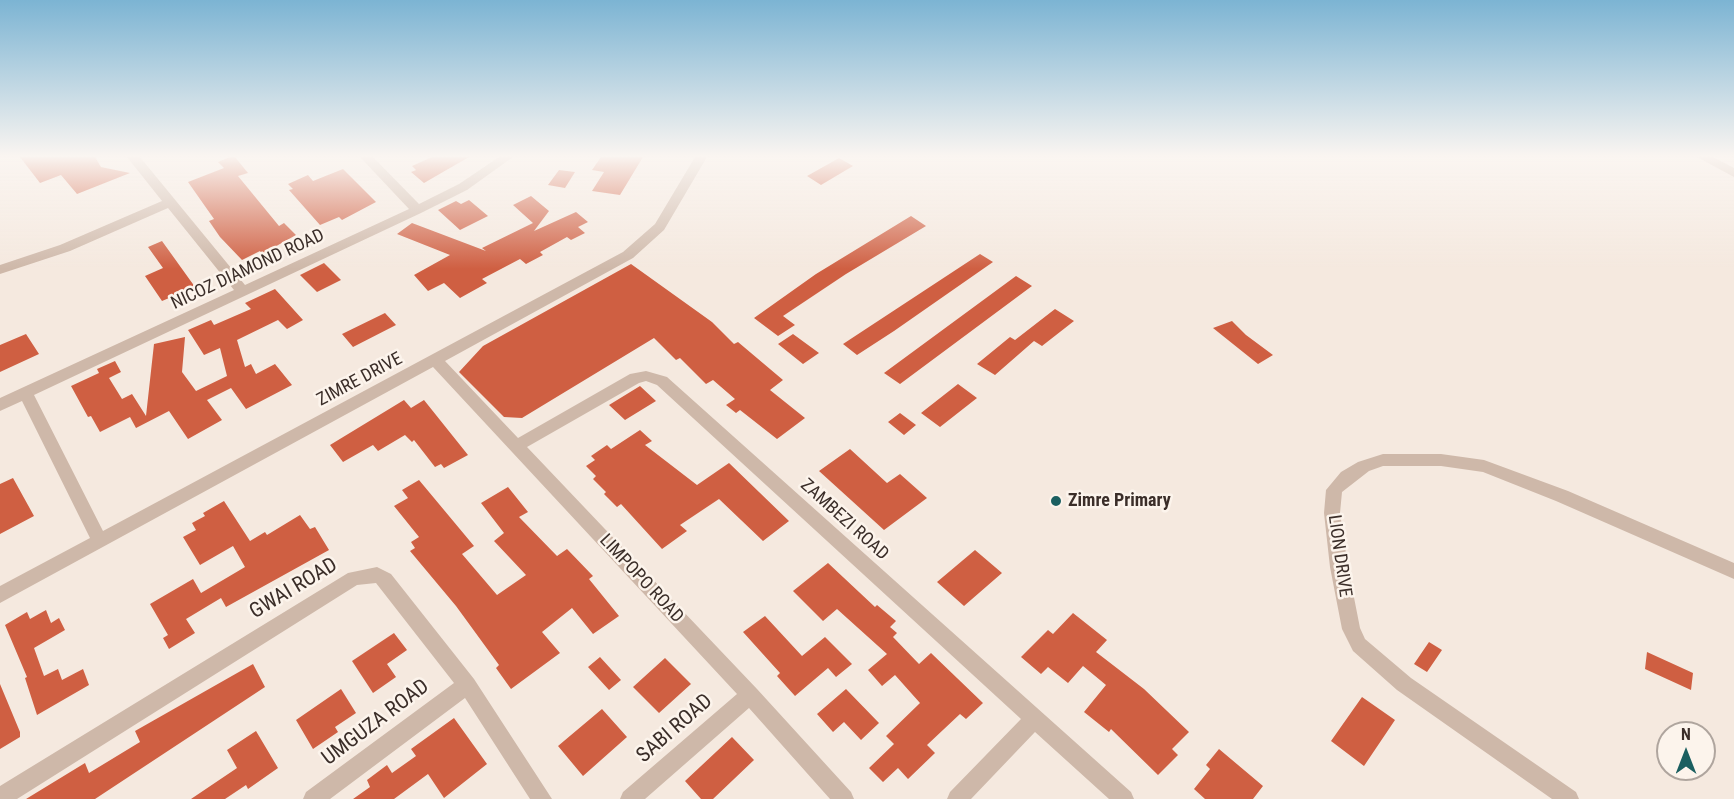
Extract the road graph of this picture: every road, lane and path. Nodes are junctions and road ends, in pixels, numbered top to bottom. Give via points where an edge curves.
1 (161, 194) edge
2 (402, 194) edge
3 (448, 194) edge
4 (679, 194) edge
5 (168, 203) junction
6 (417, 210) junction
7 (0, 270) edge
8 (243, 292) junction
9 (436, 361) junction
10 (26, 394) junction
11 (0, 405) edge
12 (516, 446) junction
13 (100, 542) junction
14 (1734, 571) edge
15 (0, 595) edge
16 (467, 685) junction
17 (750, 695) junction
18 (1034, 719) junction
19 (0, 798) edge
20 (313, 799) edge
21 (542, 799) edge
22 (630, 799) edge
23 (844, 799) edge
24 (957, 799) edge
25 (1124, 799) edge
26 (1569, 799) edge

1 - 5 street
2 - 6 street
3 - 6 street, NICOZ DIAMOND ROAD
4 - 9 street, ZIMRE DRIVE via 660,227 628,255
5 - 7 street via 65,248
5 - 8 street
6 - 8 street, NICOZ DIAMOND ROAD
8 - 10 street, NICOZ DIAMOND ROAD
9 - 12 street, LIMPOPO ROAD
9 - 13 street, ZIMRE DRIVE
10 - 11 street, NICOZ DIAMOND ROAD
10 - 13 street
12 - 17 street, LIMPOPO ROAD
12 - 18 street, ZAMBEZI ROAD via 635,378 656,377
13 - 15 street, ZIMRE DRIVE
14 - 26 street, LION DRIVE via 1484,466 1441,460 1383,460 1364,466 1334,490 1332,513 1339,567 1351,629 1359,645 1404,684
16 - 19 street, GWAI ROAD via 385,579 364,575
16 - 20 street, UMGUZA ROAD
16 - 21 street, GWAI ROAD
17 - 22 street, SABI ROAD
17 - 23 street, LIMPOPO ROAD
18 - 24 street
18 - 25 street, ZAMBEZI ROAD

